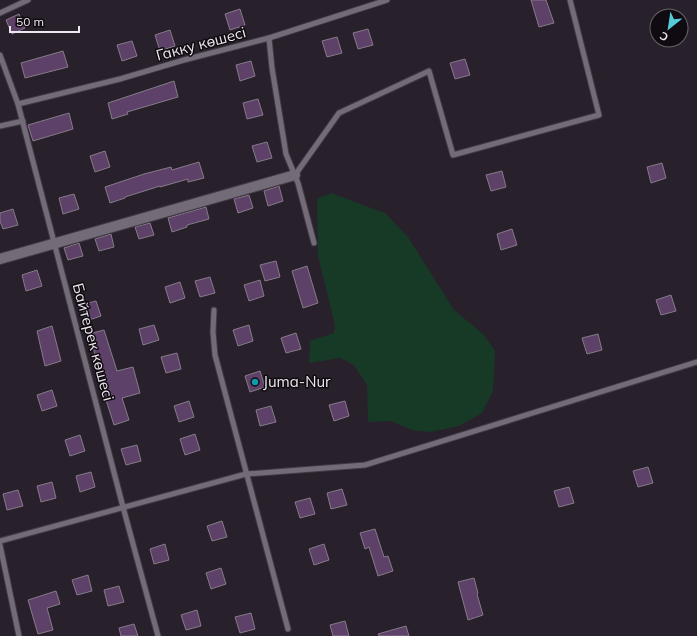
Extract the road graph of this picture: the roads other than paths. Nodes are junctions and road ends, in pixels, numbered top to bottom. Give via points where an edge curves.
1 (28, 0) edge
2 (387, 0) edge
3 (570, 0) edge
4 (0, 13) edge
5 (268, 38) junction
6 (0, 55) edge
7 (18, 104) junction
8 (23, 121) junction
9 (0, 126) edge
10 (295, 175) junction
11 (314, 243) dead end
12 (55, 244) junction
13 (0, 260) edge
14 (214, 310) dead end
15 (697, 362) edge
16 (246, 474) junction
17 (123, 507) junction
18 (0, 541) edge
19 (0, 545) edge
20 (288, 629) dead end
21 (19, 636) edge
22 (158, 636) edge

1 - 4 lane
2 - 5 lane, Гакку көшесі
3 - 10 lane via 599,115 453,155 429,71 338,113
5 - 7 lane, Гакку көшесі
5 - 10 lane via 286,154
6 - 7 lane, Байтерек көшесі
7 - 8 lane, Байтерек көшесі
8 - 9 lane
8 - 12 lane, Байтерек көшесі
10 - 11 lane
10 - 12 street
12 - 13 street
12 - 17 lane, Байтерек көшесі
14 - 16 lane via 215,355
15 - 16 lane via 365,466
16 - 17 lane
16 - 20 lane
17 - 18 lane
17 - 22 lane, Байтерек көшесі
19 - 21 lane

